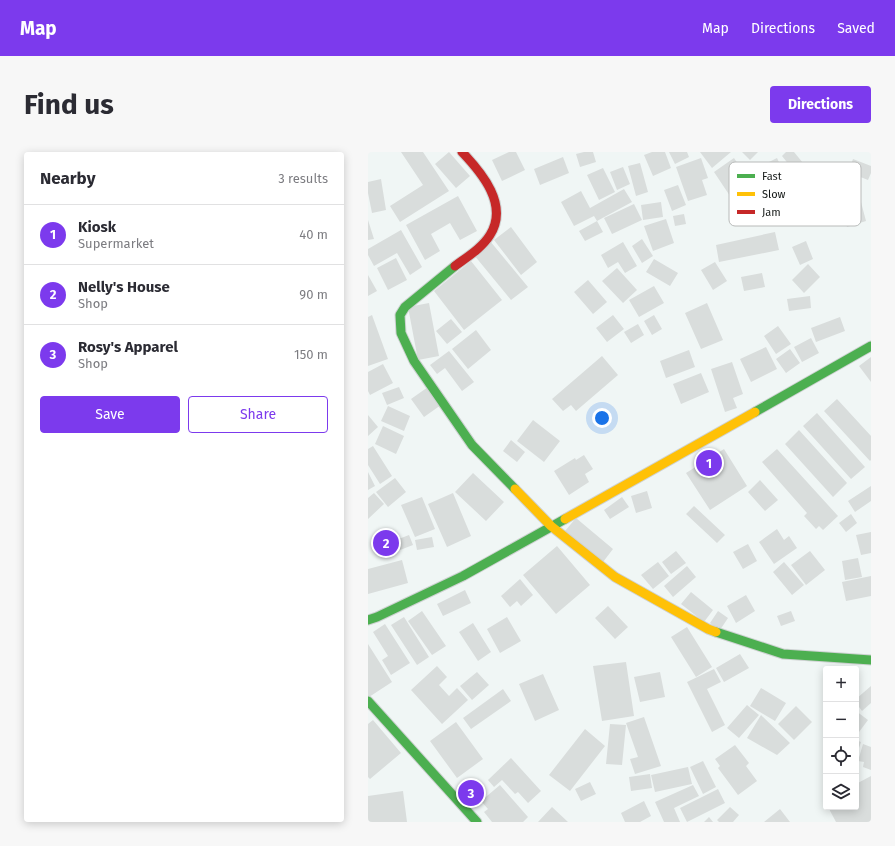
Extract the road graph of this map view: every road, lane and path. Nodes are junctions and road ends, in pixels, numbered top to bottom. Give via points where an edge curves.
1 (462, 152) edge
2 (871, 346) edge
3 (551, 526) junction
4 (368, 620) edge
5 (871, 660) edge
6 (368, 701) edge
7 (477, 822) edge

1 - 3 street via 493,193 498,207 496,222 491,234 481,245 405,307 400,316 401,333 414,361 472,445
2 - 3 street
3 - 4 street via 463,576
3 - 5 street via 614,577 708,629 783,654
6 - 7 street

